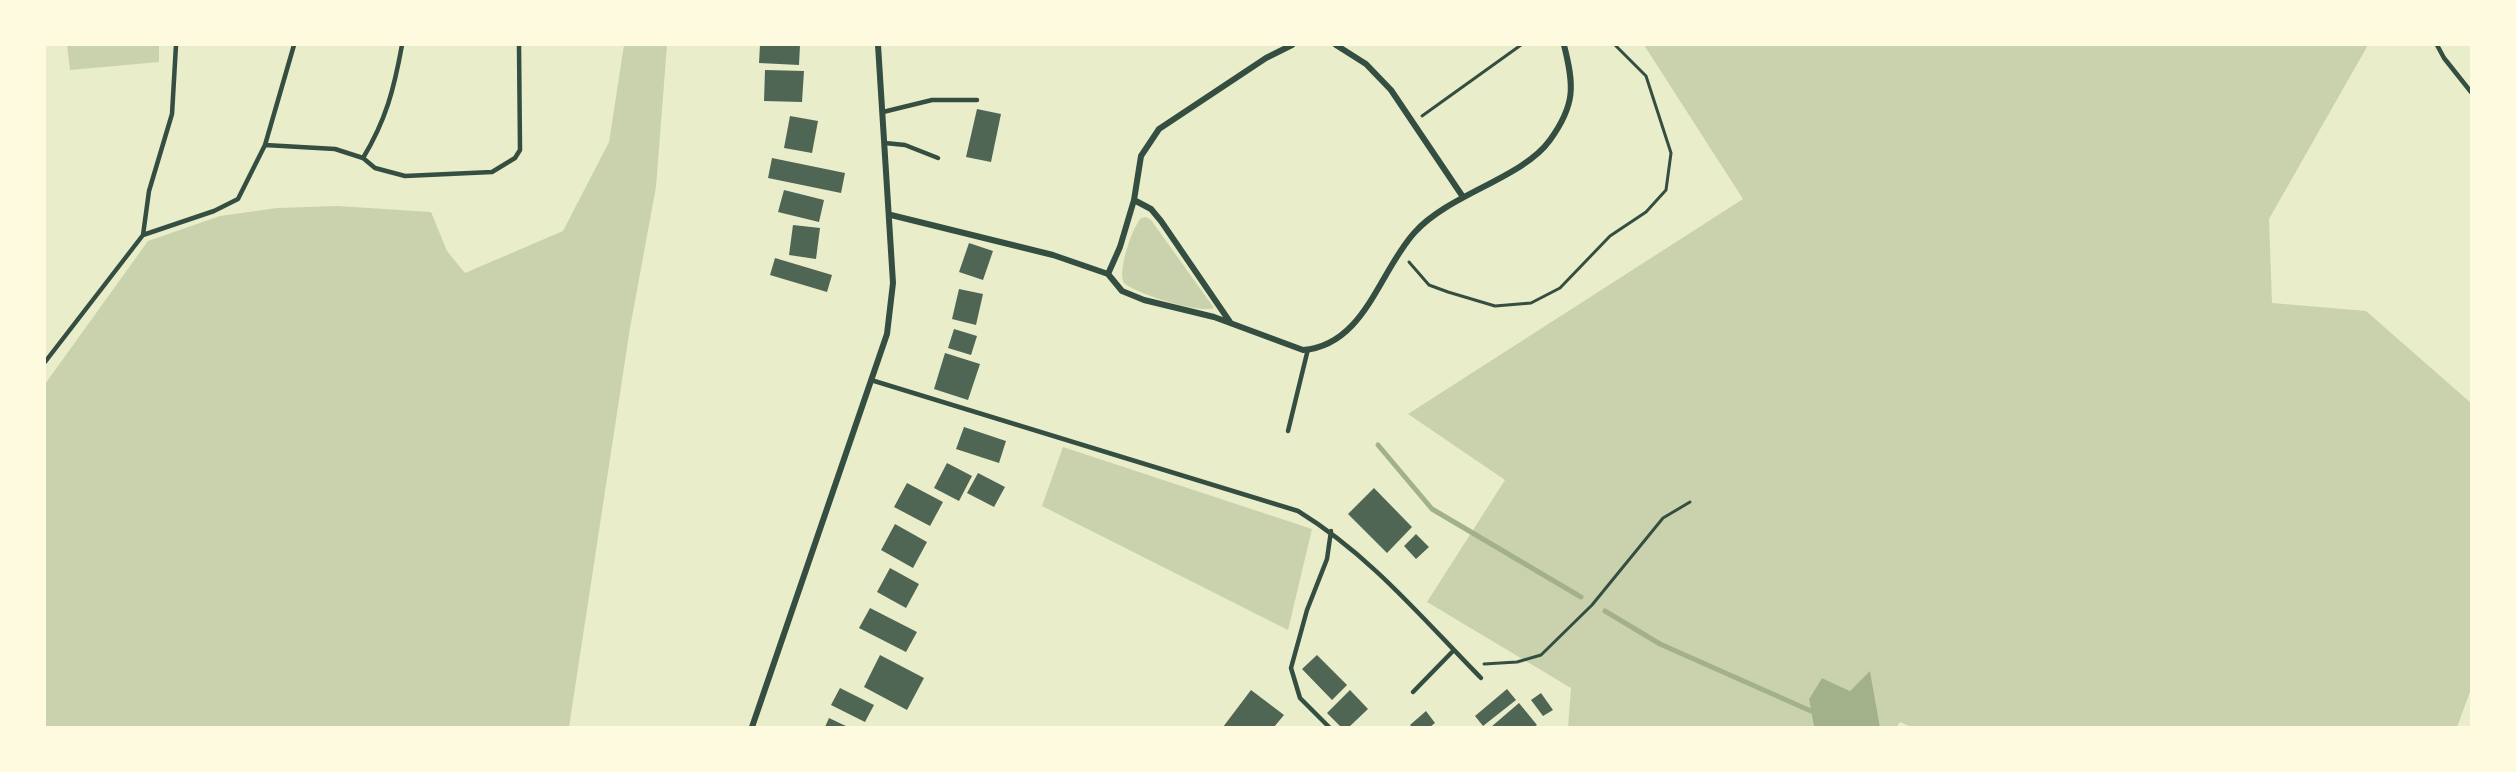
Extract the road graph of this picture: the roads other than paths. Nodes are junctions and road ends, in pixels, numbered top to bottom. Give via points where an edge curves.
1 (176, 45) edge
2 (294, 45) edge
3 (402, 45) edge
4 (519, 45) edge
5 (878, 45) edge
6 (1292, 45) edge
7 (1336, 45) edge
8 (1564, 45) edge
9 (2437, 45) edge
10 (2471, 92) edge
11 (977, 100) dead end
12 (883, 112) junction
13 (885, 143) junction
14 (265, 145) junction
15 (363, 158) junction
16 (938, 158) dead end
17 (1463, 197) junction
18 (1134, 200) junction
19 (891, 215) junction
20 (142, 235) junction
21 (1108, 274) junction
22 (1230, 322) junction
23 (1308, 349) junction
24 (45, 362) edge
25 (871, 380) junction
26 (1288, 431) dead end
27 (1331, 531) junction
28 (1454, 650) junction
29 (1481, 678) dead end
30 (1413, 692) dead end
31 (752, 727) edge
32 (1329, 727) edge

1 - 20 lane via 172,114 149,191
2 - 14 lane
3 - 15 lane via 393,93 381,128
4 - 15 lane via 520,150 515,158 492,172 405,176 375,168
5 - 12 street
6 - 18 street via 1159,129 1141,156
7 - 17 street via 1366,64 1391,90
8 - 17 street via 1573,85 1550,141 1530,159
9 - 10 lane
11 - 12 lane via 932,100
12 - 13 street
13 - 16 lane via 905,145
13 - 19 street
14 - 15 lane via 334,150
14 - 20 lane via 238,199
17 - 23 street via 1426,221 1397,254 1371,301 1344,333 1317,349
18 - 21 street
18 - 22 street via 1151,208
19 - 21 street via 1053,255
19 - 25 street via 893,283 886,334
20 - 24 lane
21 - 22 street via 1122,291 1144,300
22 - 23 street
23 - 26 lane
25 - 27 lane via 1298,511
25 - 31 street
27 - 28 lane via 1369,562
27 - 32 lane via 1327,559 1291,668 1300,698
28 - 29 lane
28 - 30 lane

